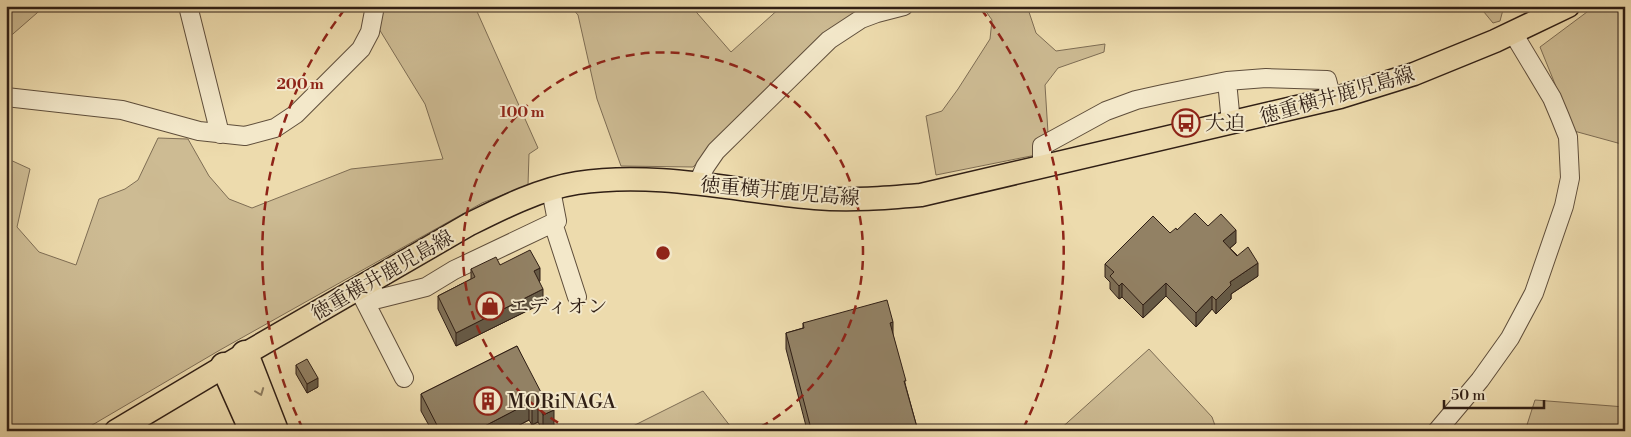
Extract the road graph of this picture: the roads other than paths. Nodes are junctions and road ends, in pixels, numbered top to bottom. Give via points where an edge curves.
1 (188, 6) edge
2 (375, 6) edge
3 (904, 6) edge
4 (1568, 6) edge
5 (1512, 33) junction
6 (1227, 81) junction
7 (6, 97) edge
8 (1332, 99) junction
9 (1232, 123) junction
10 (220, 134) junction
11 (1042, 166) junction
12 (698, 183) junction
13 (552, 190) junction
14 (553, 223) junction
15 (363, 286) junction
16 (577, 296) dead end
17 (235, 360) junction
18 (404, 378) dead end
19 (116, 431) edge
20 (252, 431) edge
21 (276, 431) edge
22 (1437, 431) edge

1 - 10 street
2 - 10 street via 370,32 361,49 296,114 275,128 245,136
3 - 12 street via 861,19 830,40 716,151
4 - 5 main road, 徳重横井鹿児島線
5 - 8 main road, 徳重横井鹿児島線 via 1414,74
5 - 22 street via 1552,98 1568,137 1570,178 1564,206 1534,292 1510,338
6 - 8 street via 1266,78 1327,80
6 - 9 street
6 - 11 street via 1145,98 1106,111 1042,146
7 - 10 street via 122,110
8 - 9 main road, 徳重横井鹿児島線
9 - 11 main road, 徳重横井鹿児島線
11 - 12 main road, 徳重横井鹿児島線 via 921,195 877,199 816,198
12 - 13 main road, 徳重横井鹿児島線 via 598,181
13 - 14 street via 557,221
13 - 15 main road, 徳重横井鹿児島線 via 468,225
14 - 15 street via 454,270 426,287 378,300
14 - 16 street
15 - 17 main road, 徳重横井鹿児島線
15 - 18 street
17 - 19 main road, 徳重横井鹿児島線
17 - 20 highway
17 -> 21 highway

